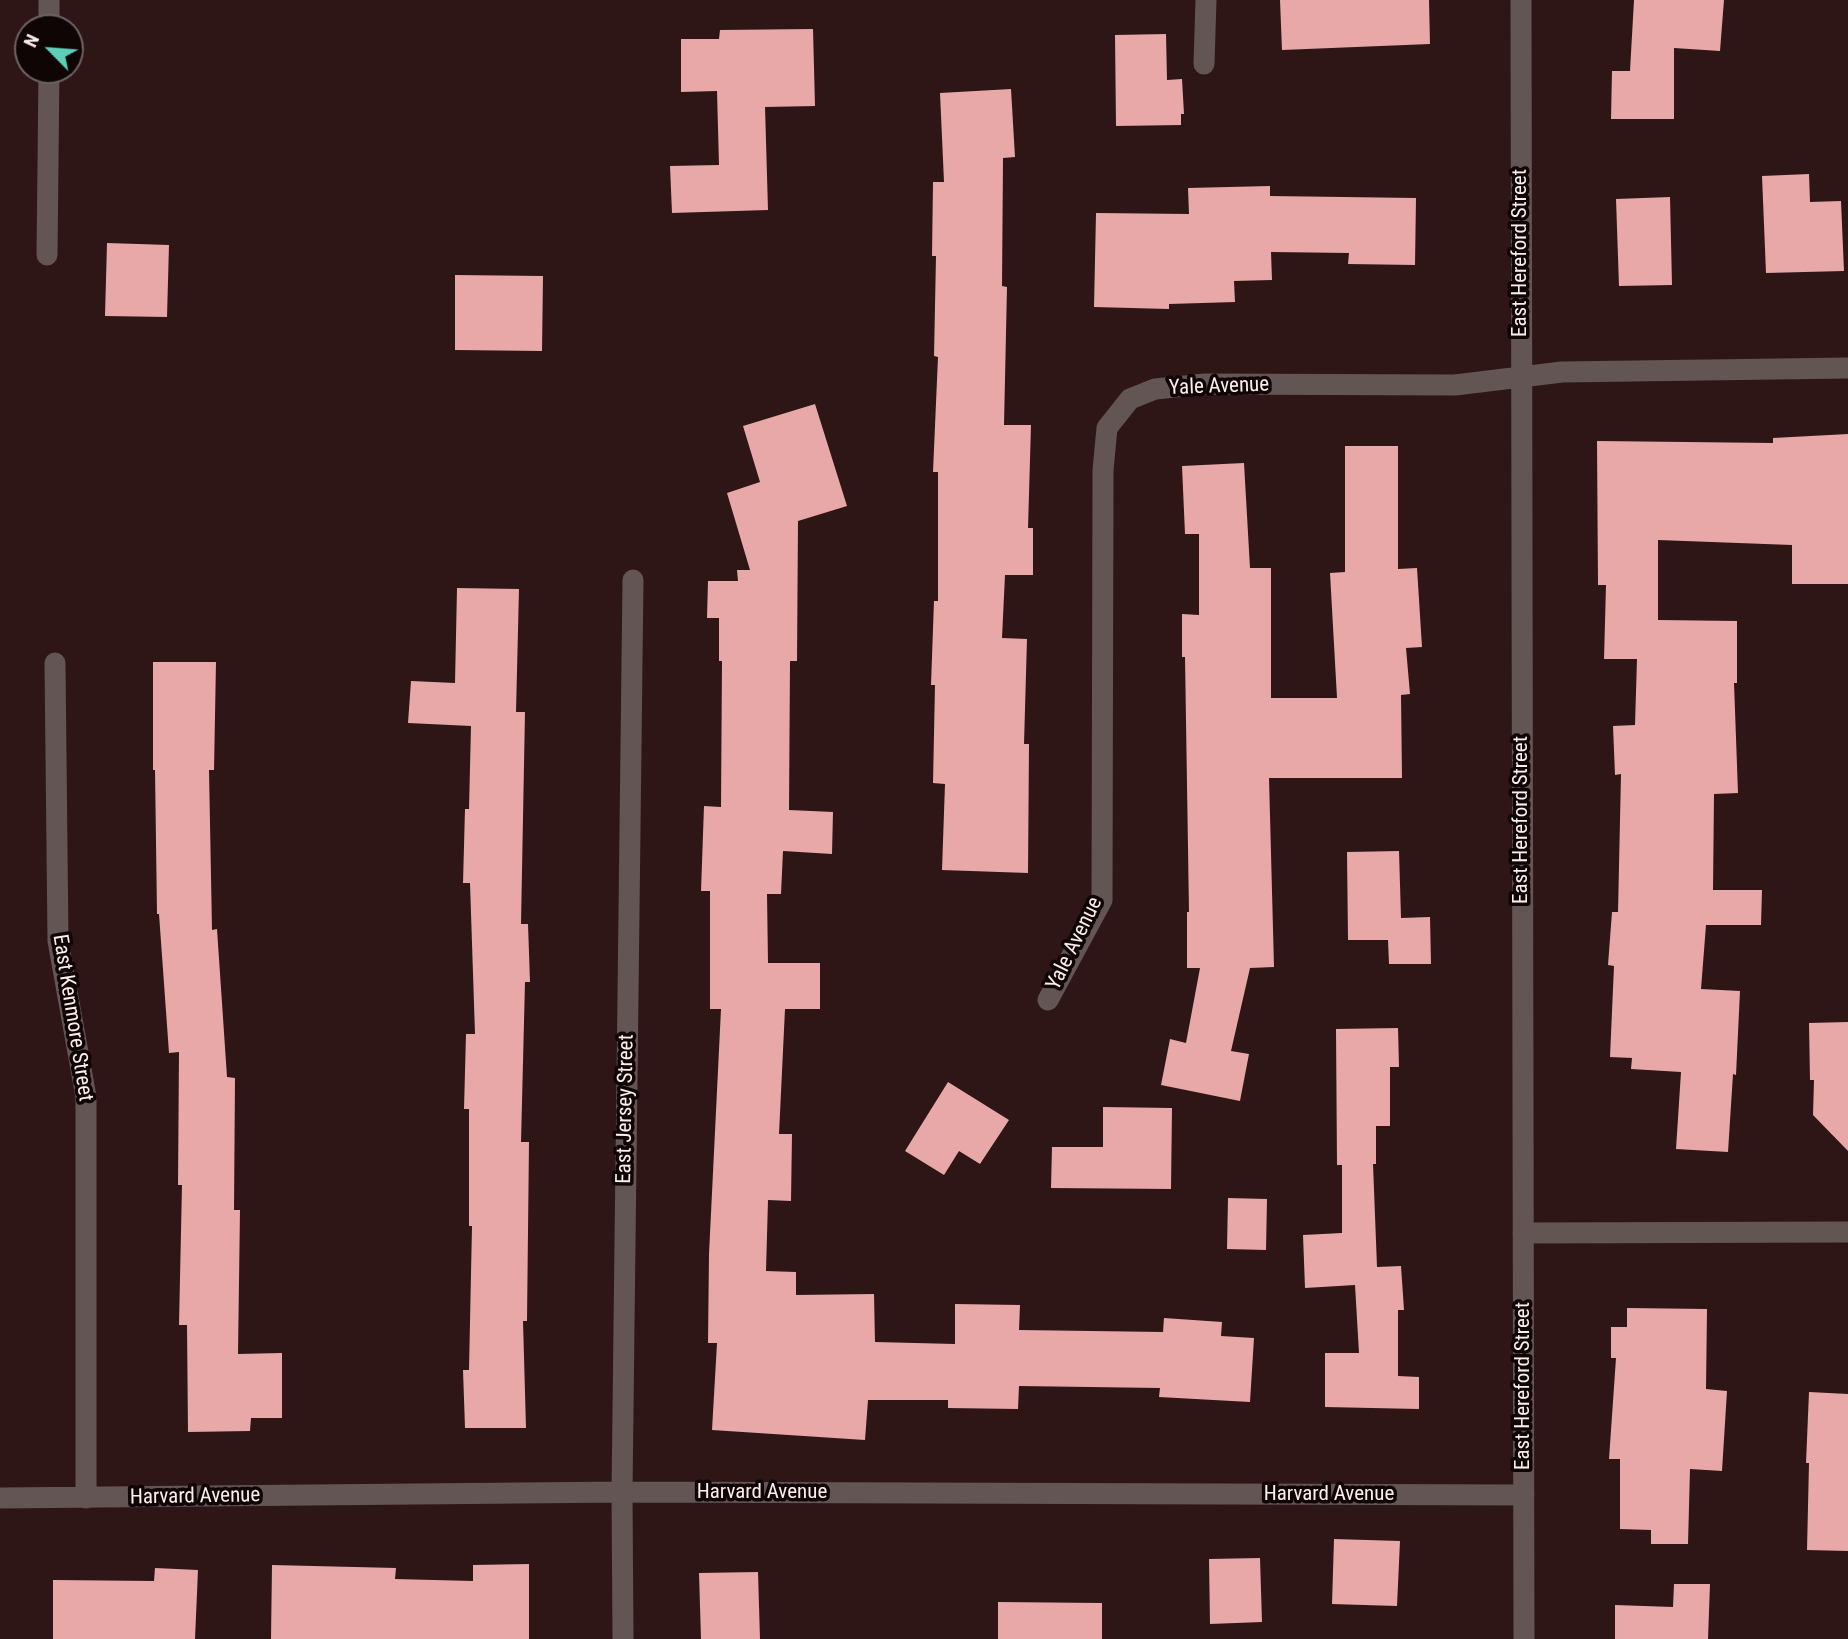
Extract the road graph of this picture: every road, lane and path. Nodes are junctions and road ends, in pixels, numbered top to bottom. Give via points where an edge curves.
1 (1206, 0) edge
2 (1521, 0) edge
3 (1204, 64) dead end
4 (49, 84) edge
5 (47, 255) dead end
6 (1848, 368) edge
7 (1521, 377) junction
8 (633, 580) dead end
9 (55, 663) dead end
10 (1048, 1000) dead end
11 (1848, 1232) edge
12 (1523, 1233) junction
13 (622, 1492) junction
14 (1524, 1495) junction
15 (0, 1498) edge
16 (86, 1498) junction
17 (622, 1639) edge
18 (1524, 1639) edge

1 - 3 street
2 - 7 street, East Hereford Street
4 - 5 street
6 - 7 street, Yale Avenue via 1562,372
7 - 10 street, Yale Avenue via 1455,385 1205,384 1155,389 1130,399 1107,428 1101,900
7 - 12 street, East Hereford Street
8 - 13 street, East Jersey Street
9 - 16 street, East Kenmore Street via 58,941 86,1097
11 - 12 street
12 - 14 street, East Hereford Street
13 - 14 street, Harvard Avenue
13 - 16 street, Harvard Avenue
13 - 17 street, East Jersey Street
14 - 18 street, East Hereford Street
15 - 16 street, Harvard Avenue

